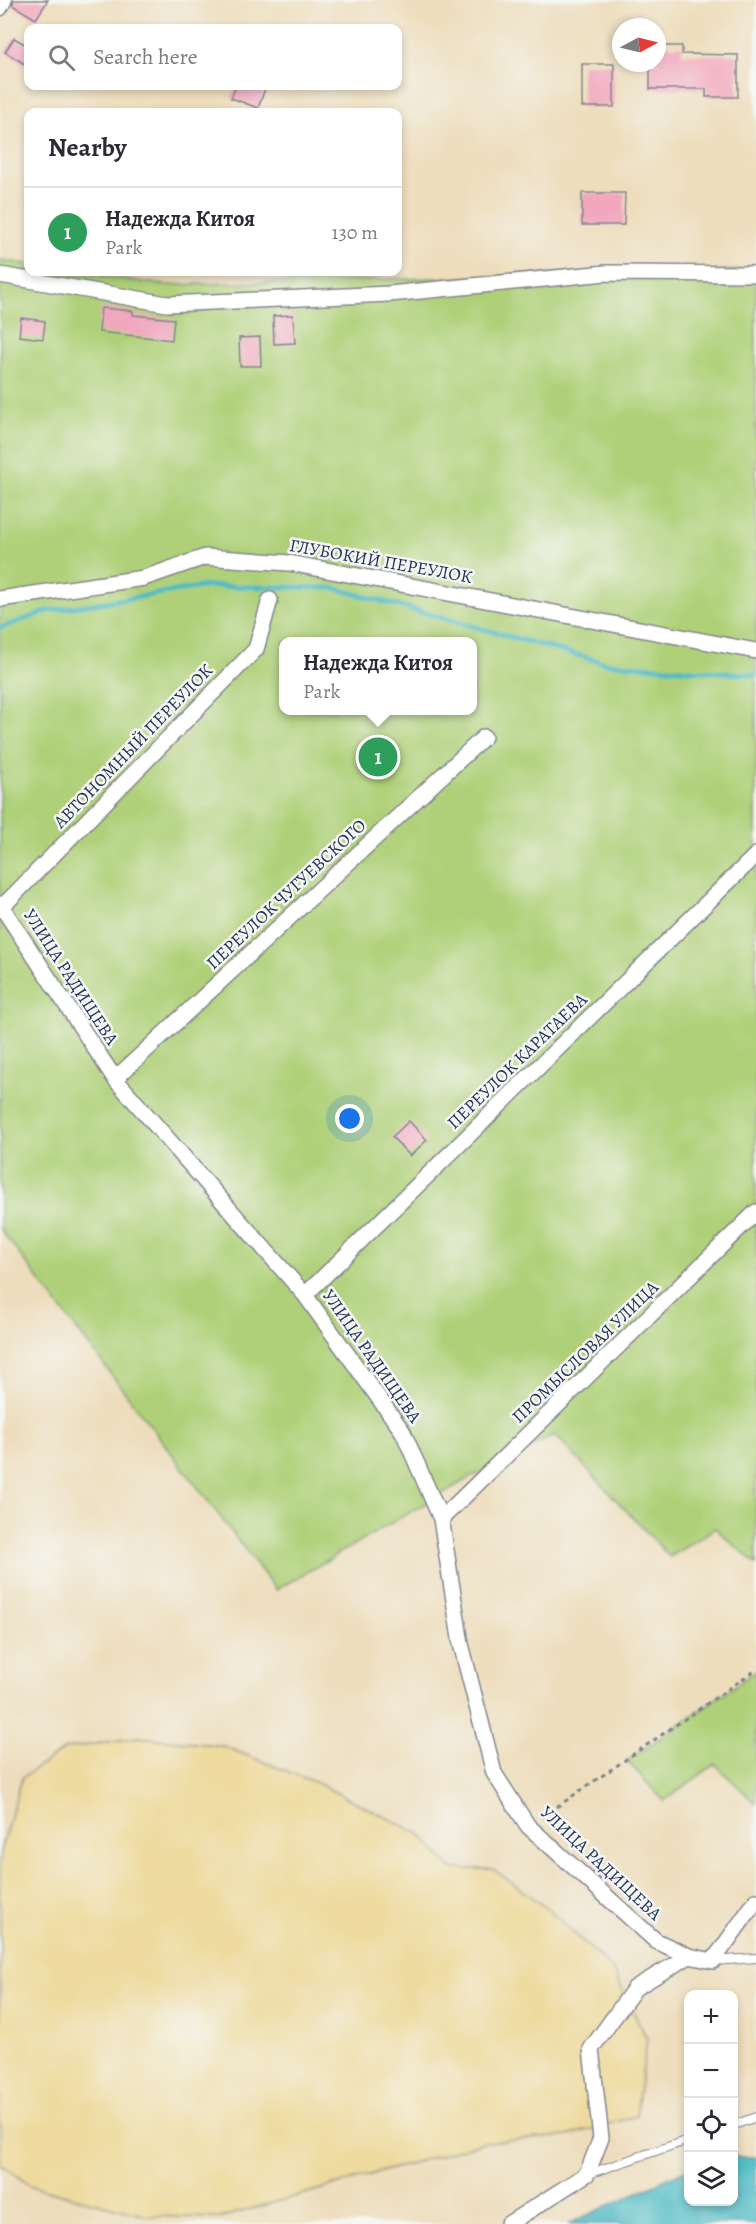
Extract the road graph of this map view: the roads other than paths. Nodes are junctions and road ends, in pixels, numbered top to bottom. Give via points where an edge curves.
1 (4, 0) edge
2 (0, 8) edge
3 (756, 274) edge
4 (0, 275) edge
5 (0, 599) edge
6 (270, 600) dead end
7 (756, 651) edge
8 (484, 737) dead end
9 (756, 855) edge
10 (1, 905) edge
11 (115, 1079) junction
12 (756, 1212) edge
13 (305, 1295) junction
14 (441, 1519) junction
15 (756, 1901) edge
16 (689, 1956) junction
17 (756, 1958) edge
18 (712, 1961) junction
19 (756, 2117) edge
20 (738, 2124) edge
21 (684, 2141) edge
22 (587, 2174) junction
23 (508, 2224) edge

1 - 2 street
3 - 4 street via 606,273 389,294 167,304
5 - 7 street, ГЛУБОКИЙ ПЕРЕУЛОК via 144,578 205,557 289,563
6 - 10 street, АВТОНОМНЫЙ ПЕРЕУЛОК via 256,649
8 - 11 street, ПЕРЕУЛОК ЧУГУЕВСКОГО
9 - 13 street, ПЕРЕУЛОК КАРАТАЕВА
10 - 11 street, УЛИЦА РАДИЩЕВА
11 - 13 street, УЛИЦА РАДИЩЕВА
12 - 14 street, ПРОМЫСЛОВАЯ УЛИЦА
13 - 14 street, УЛИЦА РАДИЩЕВА via 403,1432
14 - 16 street, УЛИЦА РАДИЩЕВА via 461,1644 494,1773 528,1826 656,1941
15 - 18 street
16 - 18 street, УЛИЦА РАДИЩЕВА
16 - 22 street via 635,1988 591,2049 601,2138
17 - 18 lane
19 - 20 lane
21 - 22 lane
22 - 23 street

